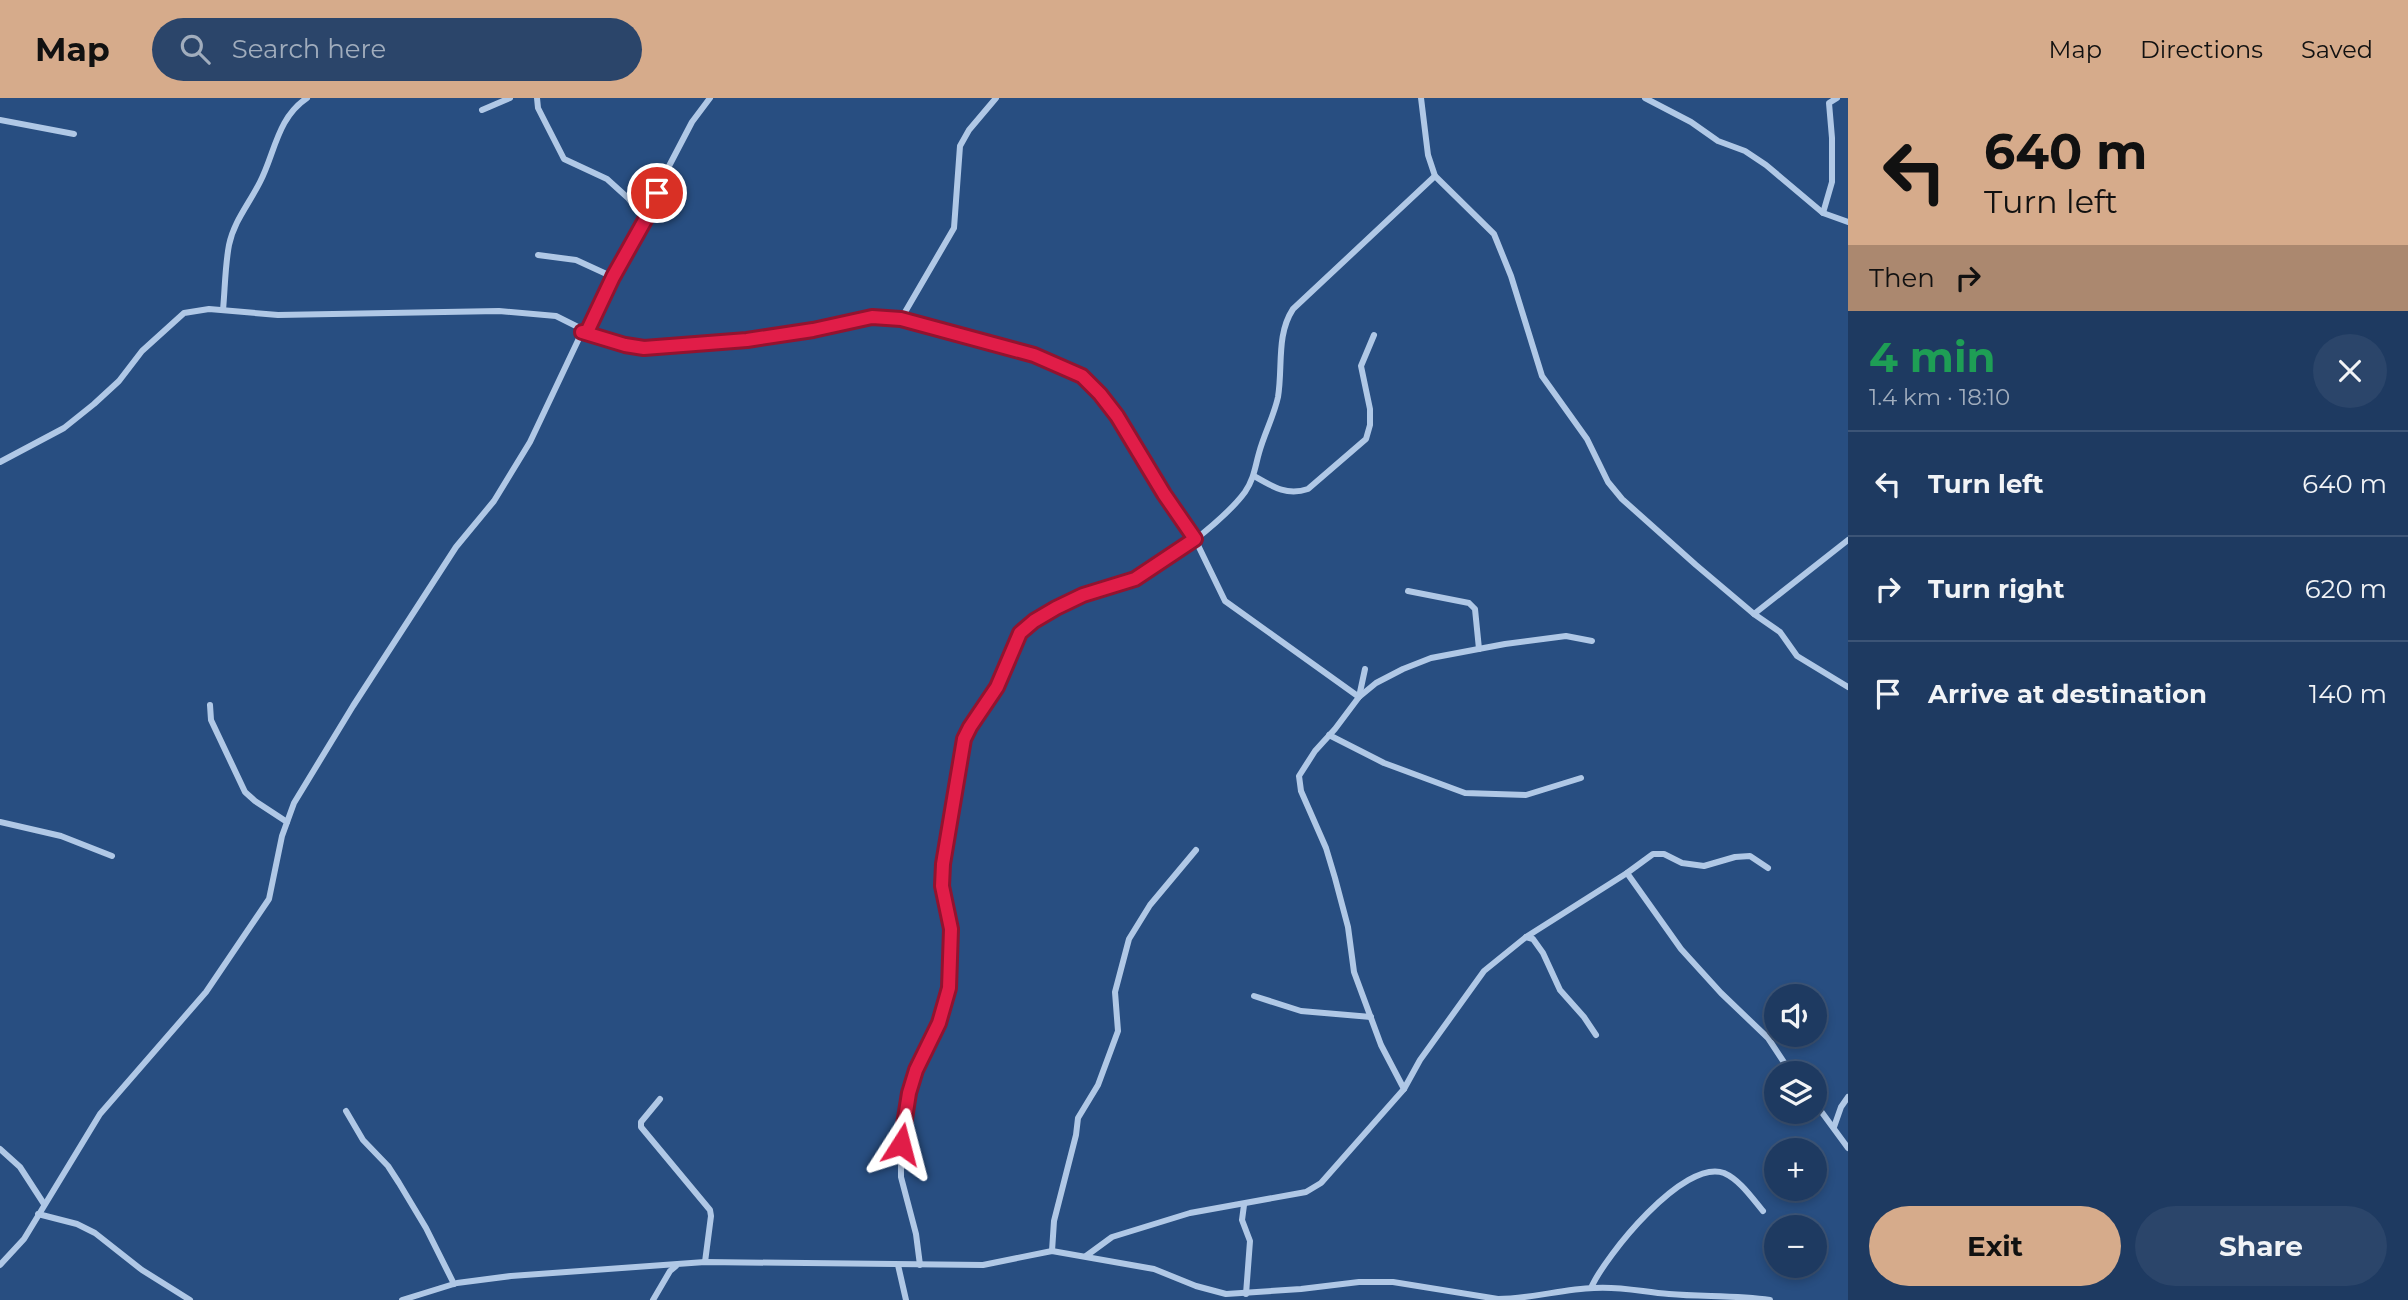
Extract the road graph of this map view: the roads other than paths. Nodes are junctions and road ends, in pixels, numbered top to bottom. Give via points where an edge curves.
1 (307, 98) edge
2 (510, 98) edge
3 (529, 98) edge
4 (537, 98) edge
5 (710, 98) edge
6 (996, 98) edge
7 (1421, 98) edge
8 (1645, 98) edge
9 (1837, 98) edge
10 (538, 107) junction
11 (482, 110) dead end
12 (0, 120) edge
13 (74, 134) dead end
14 (1435, 176) junction
15 (1822, 213) junction
16 (645, 220) junction
17 (1848, 222) edge
18 (538, 255) dead end
19 (613, 277) junction
20 (223, 310) junction
21 (901, 319) junction
22 (585, 332) junction
23 (1374, 335) dead end
24 (0, 462) edge
25 (1254, 476) junction
26 (1195, 539) junction
27 (1848, 540) edge
28 (1408, 591) dead end
29 (1754, 614) junction
30 (1592, 641) dead end
31 (1479, 649) junction
32 (1365, 669) dead end
33 (1848, 687) edge
34 (1359, 697) junction
35 (210, 705) dead end
36 (1329, 735) junction
37 (1581, 778) dead end
38 (0, 822) edge
39 (287, 822) junction
40 (1196, 850) dead end
41 (112, 856) dead end
42 (1768, 868) dead end
43 (1627, 873) junction
44 (1526, 937) junction
45 (1254, 996) dead end
46 (1371, 1017) junction
47 (1596, 1035) dead end
48 (1783, 1061) edge
49 (1404, 1089) junction
50 (1848, 1097) edge
51 (660, 1099) dead end
52 (346, 1111) dead end
53 (1827, 1118) edge
54 (1834, 1127) junction
55 (1848, 1148) edge
56 (0, 1149) edge
57 (44, 1204) junction
58 (1244, 1205) junction
59 (1763, 1211) dead end
60 (38, 1214) junction
61 (1052, 1251) junction
62 (1086, 1256) junction
63 (705, 1262) junction
64 (0, 1265) edge
65 (677, 1265) junction
66 (898, 1265) junction
67 (920, 1265) junction
68 (454, 1284) junction
69 (1591, 1288) junction
70 (1245, 1294) junction
71 (190, 1300) edge
72 (402, 1300) edge
73 (653, 1300) edge
74 (906, 1300) edge
75 (1515, 1300) edge
76 (1770, 1300) edge

1 - 20 street via 290,114 276,138 262,179 237,220 229,246
2 - 11 street
3 - 10 street
4 - 10 street
5 - 16 street via 692,122
6 - 21 street via 960,146 954,228
7 - 14 street
8 - 15 street via 1718,141 1745,151
9 - 15 street via 1829,103 1832,183
10 - 16 street via 564,159 607,179
12 - 13 street
14 - 25 street via 1286,319 1278,398
14 - 29 street via 1494,234 1542,376 1587,439 1608,482 1669,542
15 - 17 street
16 - 19 street
18 - 19 street via 576,260
19 - 22 street
20 - 22 street via 278,315 531,313 556,316
20 - 24 street via 184,313 94,404 64,428
21 - 22 street via 872,317 747,340 644,348
21 - 26 street via 1034,355 1082,376 1117,416
22 - 39 street via 523,454 360,695
23 - 25 street via 1361,366 1370,409 1366,439 1308,489 1280,490
25 - 26 street via 1229,512
26 - 34 street via 1225,601
26 - 67 street via 1135,579 1083,595 1020,633 997,687 964,739 943,864 942,886 951,929 949,988 939,1023 916,1070 901,1144 901,1177
27 - 29 street
28 - 31 street via 1469,603 1475,610
29 - 33 street via 1780,632 1797,656
30 - 31 street via 1566,636
31 - 34 street via 1403,669
32 - 34 street
34 - 36 street
35 - 39 street via 211,720 245,792
36 - 37 street via 1384,763 1465,793 1526,795
36 - 46 street via 1307,762 1299,783 1326,848 1348,927 1354,972
38 - 41 street via 61,835
39 - 57 street via 269,899 206,992 100,1114
40 - 61 street via 1150,905 1129,939 1115,992 1118,1031 1098,1085 1078,1118 1054,1222
42 - 43 street via 1750,856 1704,866 1653,854
43 - 44 street
43 - 48 street via 1681,949 1768,1038
44 - 47 street via 1543,953 1560,990
44 - 49 street via 1484,971 1467,992
45 - 46 street via 1301,1011
46 - 49 street
49 - 58 street via 1321,1183 1307,1192
50 - 54 street
51 - 63 street via 640,1127 710,1210
52 - 68 street via 363,1140 399,1183
53 - 54 street
54 - 55 street
56 - 57 street via 20,1167
57 - 60 street
58 - 62 street via 1190,1213 1112,1237
58 - 70 street via 1242,1220 1250,1241
59 - 69 street via 1726,1174 1695,1178 1650,1208 1599,1271
60 - 64 street via 24,1239
60 - 71 street via 94,1233
61 - 62 street
61 - 67 street via 983,1265
62 - 70 street via 1154,1269 1226,1294
63 - 65 street
63 - 66 street
65 - 68 street
65 - 73 street
66 - 67 street
66 - 74 street
68 - 72 street
69 - 75 street
69 - 76 street
70 - 75 street via 1393,1282

